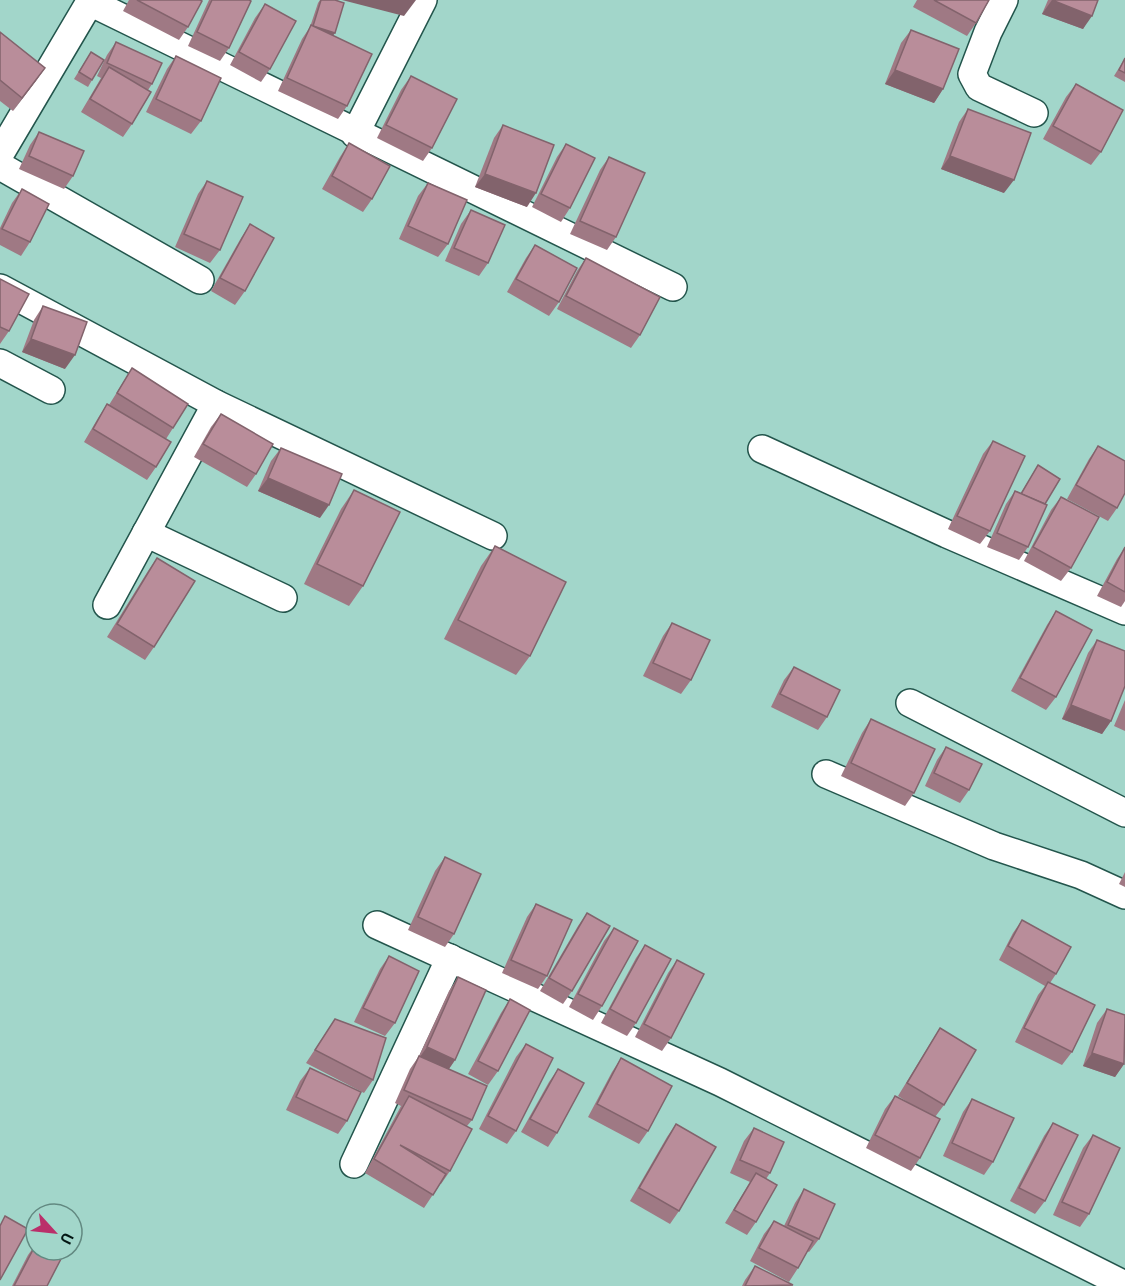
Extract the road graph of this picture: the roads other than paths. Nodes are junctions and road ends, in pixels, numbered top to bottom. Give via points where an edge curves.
1 (423, 0) edge
2 (1004, 0) edge
3 (91, 1) edge
4 (1034, 113) dead end
5 (355, 134) junction
6 (0, 154) edge
7 (0, 166) edge
8 (200, 280) dead end
9 (673, 287) dead end
10 (0, 288) edge
11 (0, 363) edge
12 (51, 390) dead end
13 (216, 404) junction
14 (762, 450) dead end
15 (146, 533) junction
16 (493, 536) dead end
17 (283, 598) dead end
18 (107, 605) dead end
19 (1125, 611) edge
20 (910, 703) dead end
21 (826, 774) dead end
22 (1125, 813) edge
23 (1125, 895) edge
24 (377, 925) dead end
25 (450, 958) junction
26 (354, 1164) dead end
27 (1125, 1285) edge

1 - 5 street
2 - 4 street via 972,74 979,87
3 - 5 street
3 - 6 street
5 - 9 street
7 - 8 street
10 - 13 street
11 - 12 street
13 - 15 street
13 - 16 street
14 - 19 street
15 - 17 street
15 - 18 street
20 - 22 street
21 - 23 street via 994,846 1081,875
24 - 25 street
25 - 26 street
25 - 27 street via 720,1082

